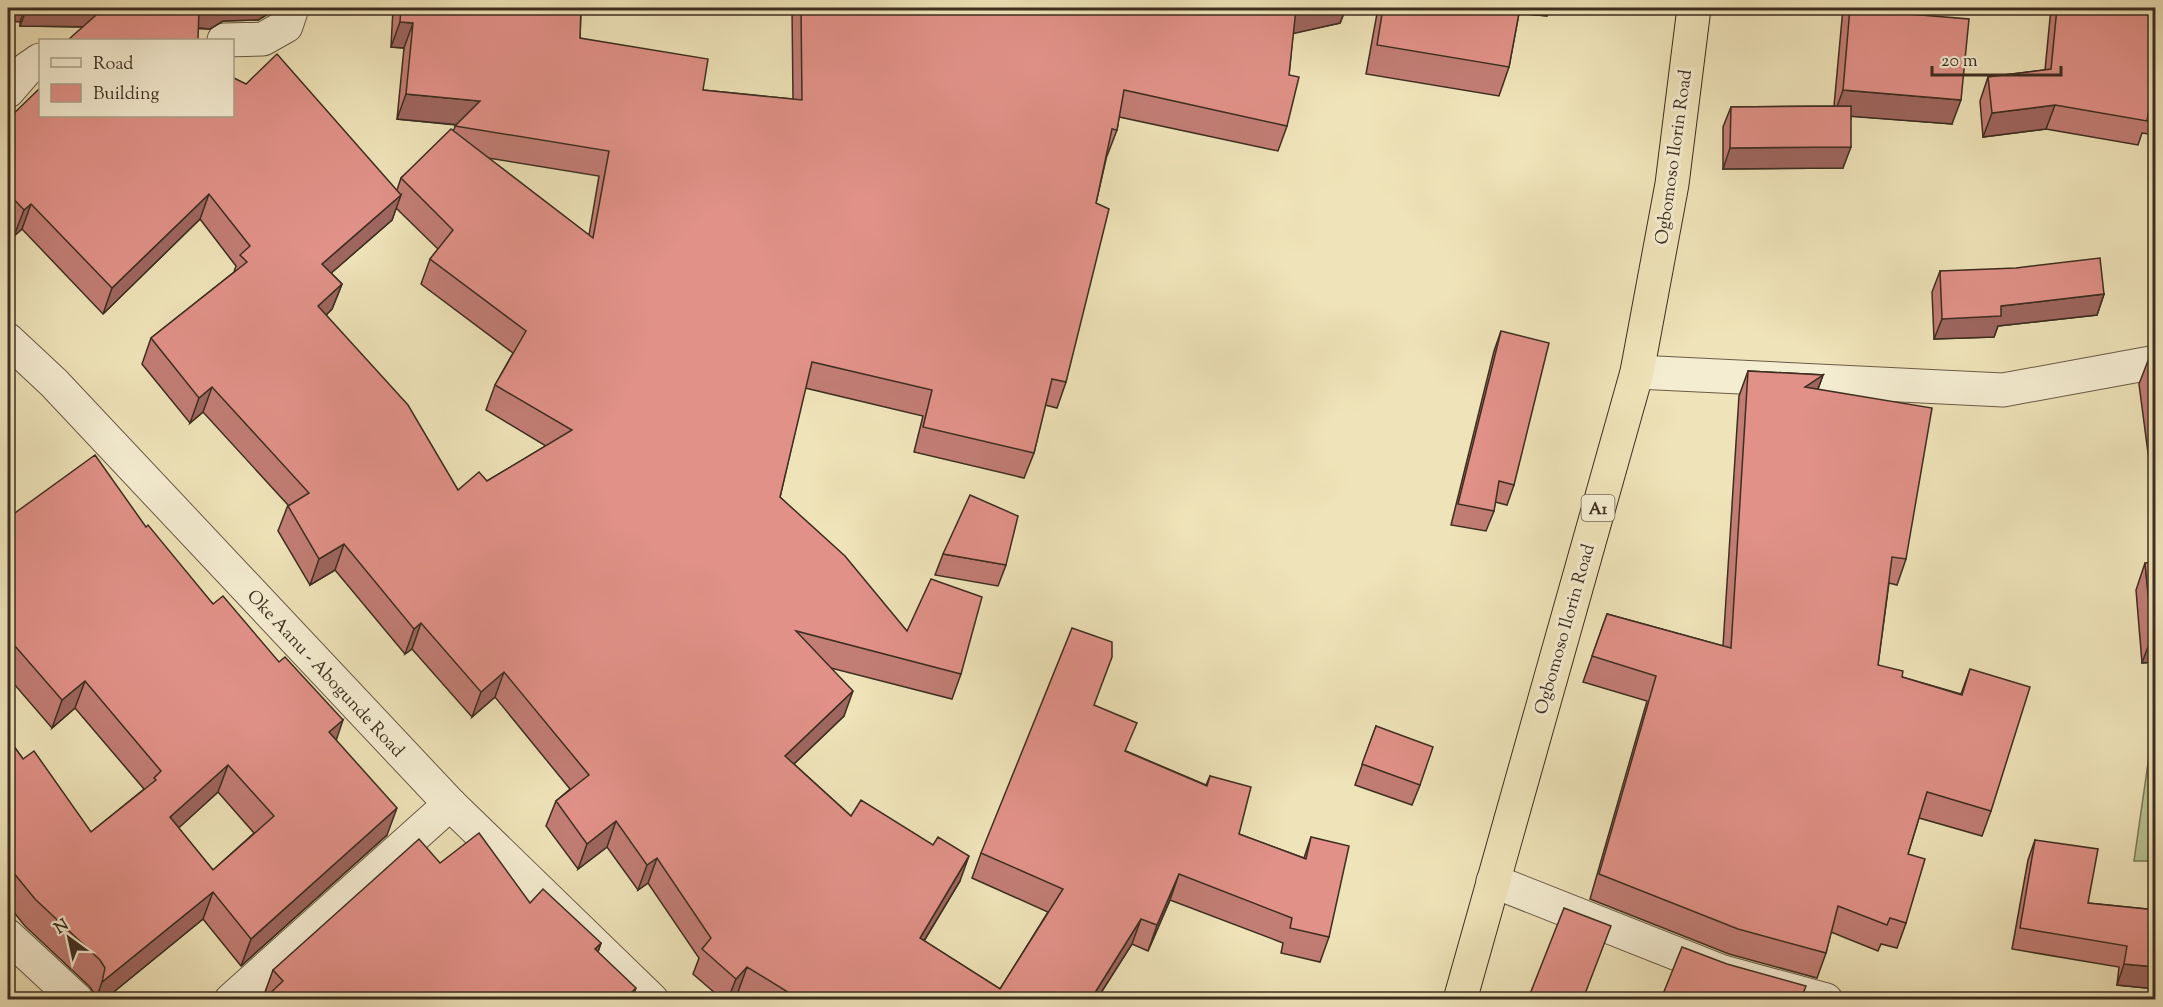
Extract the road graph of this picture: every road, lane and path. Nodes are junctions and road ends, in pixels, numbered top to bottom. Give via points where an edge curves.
1 (292, 8) edge
2 (1694, 8) edge
3 (234, 40) edge
4 (39, 61) edge
5 (8, 91) edge
6 (8, 340) edge
7 (2156, 362) edge
8 (1637, 372) junction
9 (450, 804) junction
10 (1493, 881) junction
11 (8, 936) edge
12 (647, 998) edge
13 (77, 999) edge
14 (231, 999) edge
15 (1460, 999) edge
16 (1826, 999) edge

1 - 3 street via 286,26 263,39
2 - 8 highway, Ogbomoso Ilorin Road / A1 via 1672,184
4 - 5 street
6 - 9 street, Oke Aanu - Abogunde Road via 54,383
7 - 8 street via 2003,390
8 - 10 highway, Ogbomoso Ilorin Road / A1
9 - 12 street, Oke Aanu - Abogunde Road
9 - 14 street
10 - 15 highway, Ogbomoso Ilorin Road / A1
10 - 16 street via 1723,972
11 - 13 street

